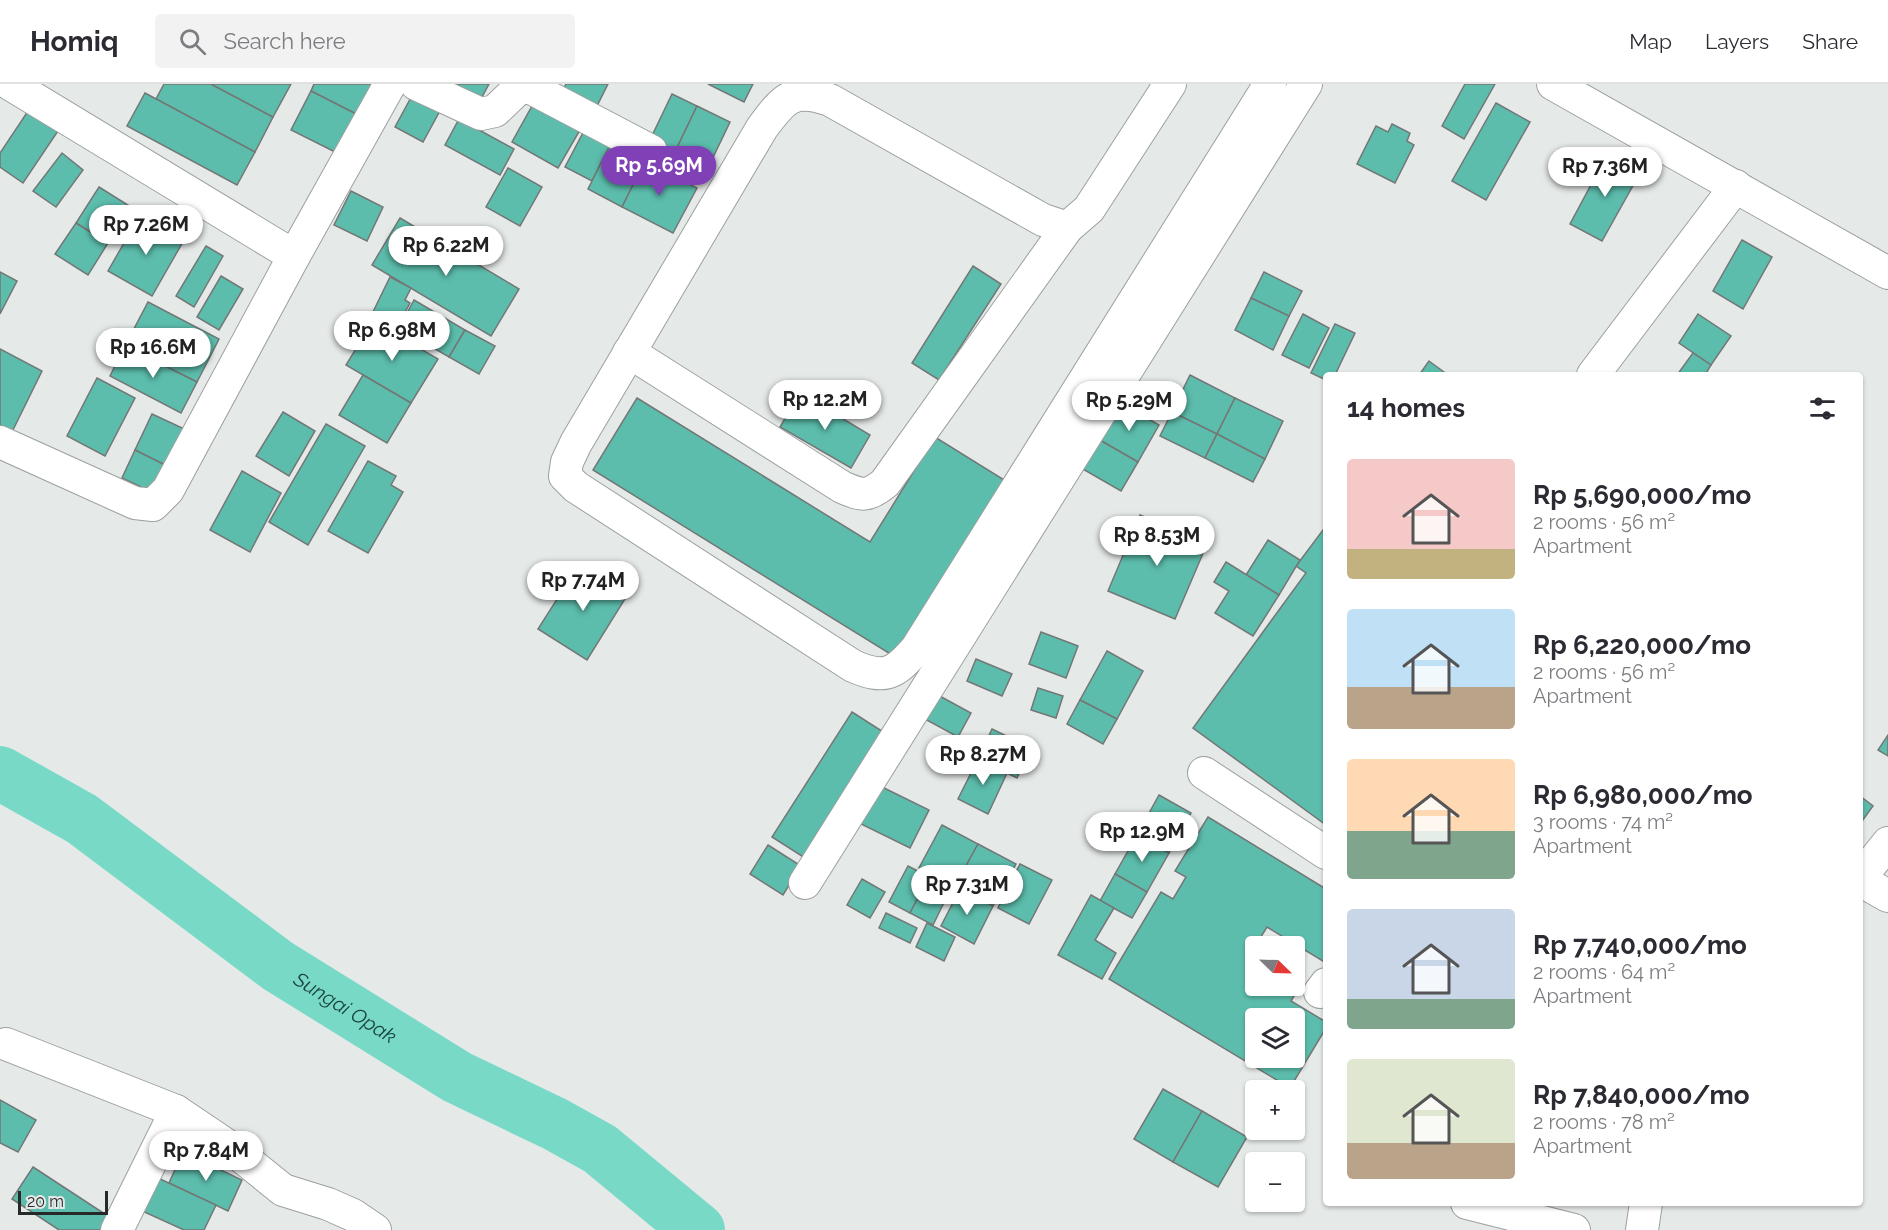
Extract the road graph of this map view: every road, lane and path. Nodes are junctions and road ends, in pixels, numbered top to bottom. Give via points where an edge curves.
1 (10, 84) edge
2 (390, 84) edge
3 (416, 84) edge
4 (1170, 84) edge
5 (1270, 84) edge
6 (1306, 84) edge
7 (1553, 84) edge
8 (651, 151) dead end
9 (1736, 186) junction
10 (1067, 228) junction
11 (294, 256) junction
12 (1888, 273) edge
13 (629, 352) junction
14 (1595, 372) edge
15 (0, 442) edge
16 (1204, 773) dead end
17 (1888, 843) edge
18 (1323, 851) edge
19 (1863, 875) edge
20 (1863, 881) edge
21 (806, 883) dead end
22 (1888, 896) edge
23 (6, 1044) dead end
24 (172, 1120) junction
25 (1479, 1206) edge
26 (1646, 1206) edge
27 (117, 1230) edge
28 (375, 1230) edge
29 (1574, 1230) edge
30 (1642, 1230) edge

1 - 11 street
2 - 11 street
3 - 8 street via 481,114 495,111 520,87 532,89
4 - 10 street via 1089,209
5 - 13 street via 917,648 902,666 887,674 870,674 853,666 576,487 565,476 576,443
6 - 21 street
7 - 9 street
9 - 12 street
9 - 14 street
10 - 13 street via 885,483 873,493 857,494 842,487
10 - 13 street via 1042,220 830,100 809,93 794,95 777,108 762,128
11 - 15 street via 168,490 153,505 135,503
16 - 18 street
17 - 19 street
20 - 22 street
23 - 24 street
24 - 27 street
24 - 28 street via 231,1148 283,1190 328,1204
25 - 29 street
26 - 30 street

